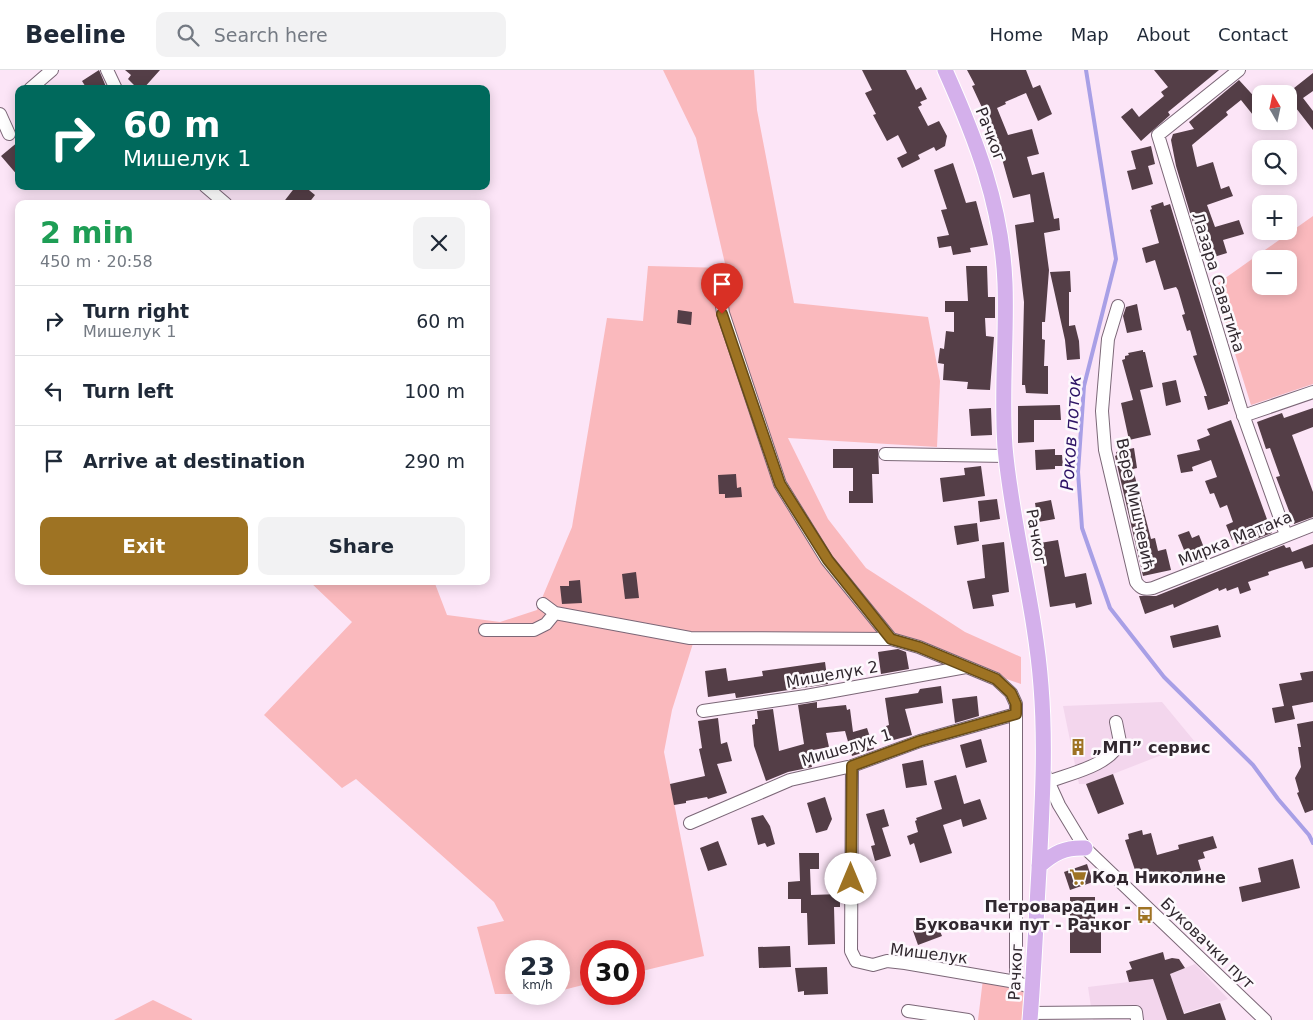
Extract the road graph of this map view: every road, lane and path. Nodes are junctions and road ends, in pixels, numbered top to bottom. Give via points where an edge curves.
1 (52, 70) edge
2 (106, 70) edge
3 (945, 70) edge
4 (1239, 70) edge
5 (35, 85) edge
6 (114, 85) edge
7 (0, 114) edge
8 (9, 134) dead end
9 (210, 190) edge
10 (221, 200) edge
11 (720, 292) dead end
12 (1118, 306) dead end
13 (1313, 392) edge
14 (1243, 416) junction
15 (885, 454) dead end
16 (1006, 456) junction
17 (1313, 525) edge
18 (1286, 535) junction
19 (1141, 588) joint
20 (543, 604) dead end
21 (555, 613) junction
22 (485, 630) dead end
23 (891, 639) junction
24 (966, 667) junction
25 (703, 711) dead end
26 (1016, 714) junction
27 (1116, 722) dead end
28 (852, 766) junction
29 (1046, 776) junction
30 (690, 823) dead end
31 (1085, 848) junction
32 (1039, 866) junction
33 (1016, 982) junction
34 (1032, 988) junction
35 (908, 1011) dead end
36 (1031, 1016) edge
37 (1079, 1016) edge
38 (968, 1020) edge
39 (1137, 1020) edge
40 (1266, 1020) edge

1 - 5 street
2 - 6 street
3 - 16 main road, Рачког via 982,156 999,225 1005,283 1003,394
4 - 14 street, Лазара Саватића via 1158,135
7 - 8 street
9 - 10 street
11 - 23 street via 722,314 780,484 828,560
12 - 19 street, Вере Мишчевић via 1108,339 1105,365 1102,411 1105,450 1136,582
13 - 14 street
14 - 18 street, Лазара Саватића
15 - 16 street
16 - 29 main road, Рачког via 1039,662
17 - 18 street, Мирка Матака
18 - 19 street, Мирка Матака via 1153,588
20 - 21 street
21 - 22 street via 546,624 534,630
21 - 23 street via 690,638
23 - 24 street
24 - 25 street, Мишелук 2
24 - 26 street via 1005,686 1016,704
26 - 28 street, Мишелук 1 via 920,741
26 - 33 street
27 - 29 street via 1120,742 1109,756 1077,771
28 - 30 street, Мишелук 1 via 790,780
28 - 33 street, Мишелук via 851,951 856,961 873,965 886,961 905,963
29 - 31 street, Буковачки пут
29 - 32 main road, Рачког
31 - 32 main road via 1058,851
31 - 40 street, Буковачки пут
32 - 34 main road, Рачког
33 - 34 street
34 - 36 main road, Рачког
35 - 38 street
36 - 37 street
37 - 39 street via 1136,1012

